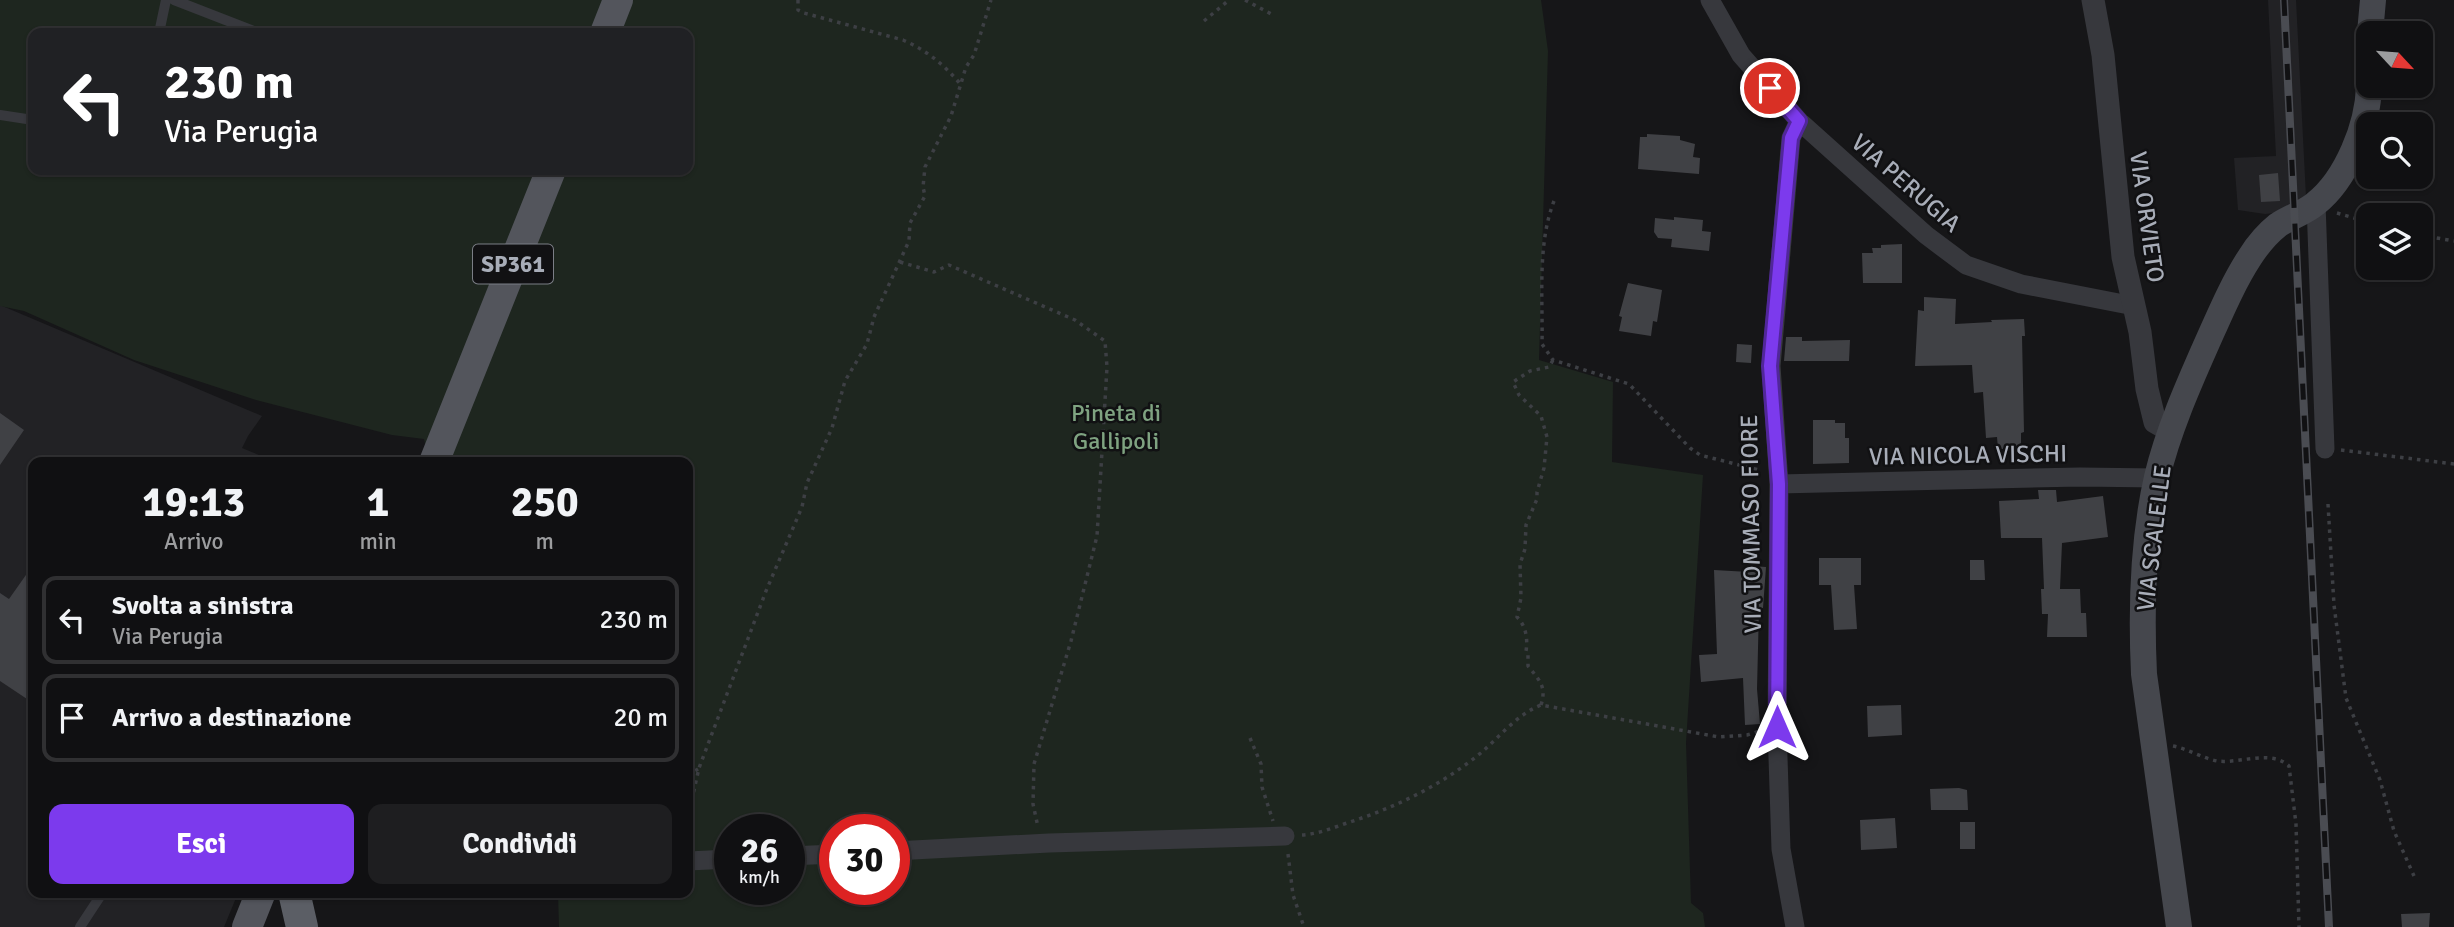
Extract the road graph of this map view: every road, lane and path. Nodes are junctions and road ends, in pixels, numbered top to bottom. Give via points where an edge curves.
1 (166, 0) edge
2 (174, 0) edge
3 (618, 0) edge
4 (798, 0) edge
5 (991, 0) edge
6 (1229, 0) edge
7 (1245, 0) edge
8 (1710, 0) edge
9 (2093, 0) edge
10 (2373, 0) edge
11 (1275, 16) dead end
12 (1203, 21) dead end
13 (2371, 21) edge
14 (160, 28) edge
15 (246, 28) edge
16 (607, 28) edge
17 (961, 85) junction
18 (2368, 98) edge
19 (0, 115) edge
20 (28, 119) edge
21 (1799, 121) junction
22 (549, 175) edge
23 (1553, 201) dead end
24 (2316, 204) junction
25 (2356, 218) edge
26 (2433, 237) edge
27 (2454, 240) edge
28 (900, 262) junction
29 (2134, 306) junction
30 (1553, 360) junction
31 (2171, 431) junction
32 (2325, 449) joint
33 (436, 457) edge
34 (2454, 464) edge
35 (2157, 478) junction
36 (1779, 479) junction
37 (2328, 504) dead end
38 (1541, 705) junction
39 (1747, 735) dead end
40 (1251, 738) dead end
41 (2154, 743) junction
42 (699, 768) junction
43 (693, 772) edge
44 (693, 795) edge
45 (1281, 836) junction
46 (1049, 843) junction
47 (910, 849) edge
48 (714, 860) edge
49 (693, 861) edge
50 (2414, 876) dead end
51 (99, 898) edge
52 (259, 898) edge
53 (295, 898) edge
54 (80, 927) edge
55 (247, 927) edge
56 (302, 927) edge
57 (1304, 927) edge
58 (1795, 927) edge
59 (2179, 927) edge
60 (2299, 927) edge

1 - 14 lane
2 - 15 lane
3 - 16 main road
4 - 17 path via 798,10 804,13 917,46
5 - 17 path
6 - 12 path
7 - 11 path
8 - 21 street, VIA PERUGIA via 1741,55
9 - 29 street, VIA ORVIETO via 2103,55 2123,257
10 - 13 main road
17 - 28 path via 925,167 925,196 910,223 909,241
18 - 24 main road, VIA SCALELLE via 2365,119 2345,169
19 - 20 lane
21 - 29 street, VIA PERUGIA via 1966,265 2021,284
21 - 36 street, VIA TOMMASO FIORE via 1791,138 1770,366
22 - 33 main road, SP361
23 - 30 path via 1544,243 1542,344
24 - 25 path
24 - 31 main road, VIA SCALELLE via 2277,225 2250,257 2223,306
24 - 32 street
26 - 27 path
28 - 42 path via 874,317 867,344 845,381 832,428
28 - 46 path via 934,272 949,264 1075,320 1105,341 1097,536 1034,764 1036,824
29 - 31 street, VIA ORVIETO via 2155,422
30 - 36 path via 1629,384 1700,455
30 - 38 path via 1549,367 1530,371 1513,382 1519,395 1541,416 1547,437 1537,499 1526,525 1517,617 1528,642 1528,666 1544,687
31 - 35 main road, VIA SCALELLE
32 - 34 path
35 - 36 street, VIA NICOLA VISCHI
35 - 41 main road, VIA SCALELLE via 2143,603 2144,674
36 - 58 street, VIA TOMMASO FIORE via 1781,849
37 - 50 path via 2346,698
38 - 39 path via 1696,734
38 - 45 path via 1455,773 1414,796 1314,834
40 - 45 path via 1261,764 1262,787
41 - 59 main road, VIA SCALELLE
41 - 60 path via 2218,761 2265,758 2283,760 2289,766
42 - 43 path
42 - 44 path
45 - 46 street
45 - 57 path
46 - 47 street
48 - 49 street
51 - 54 lane
52 - 55 main road
53 - 56 highway

